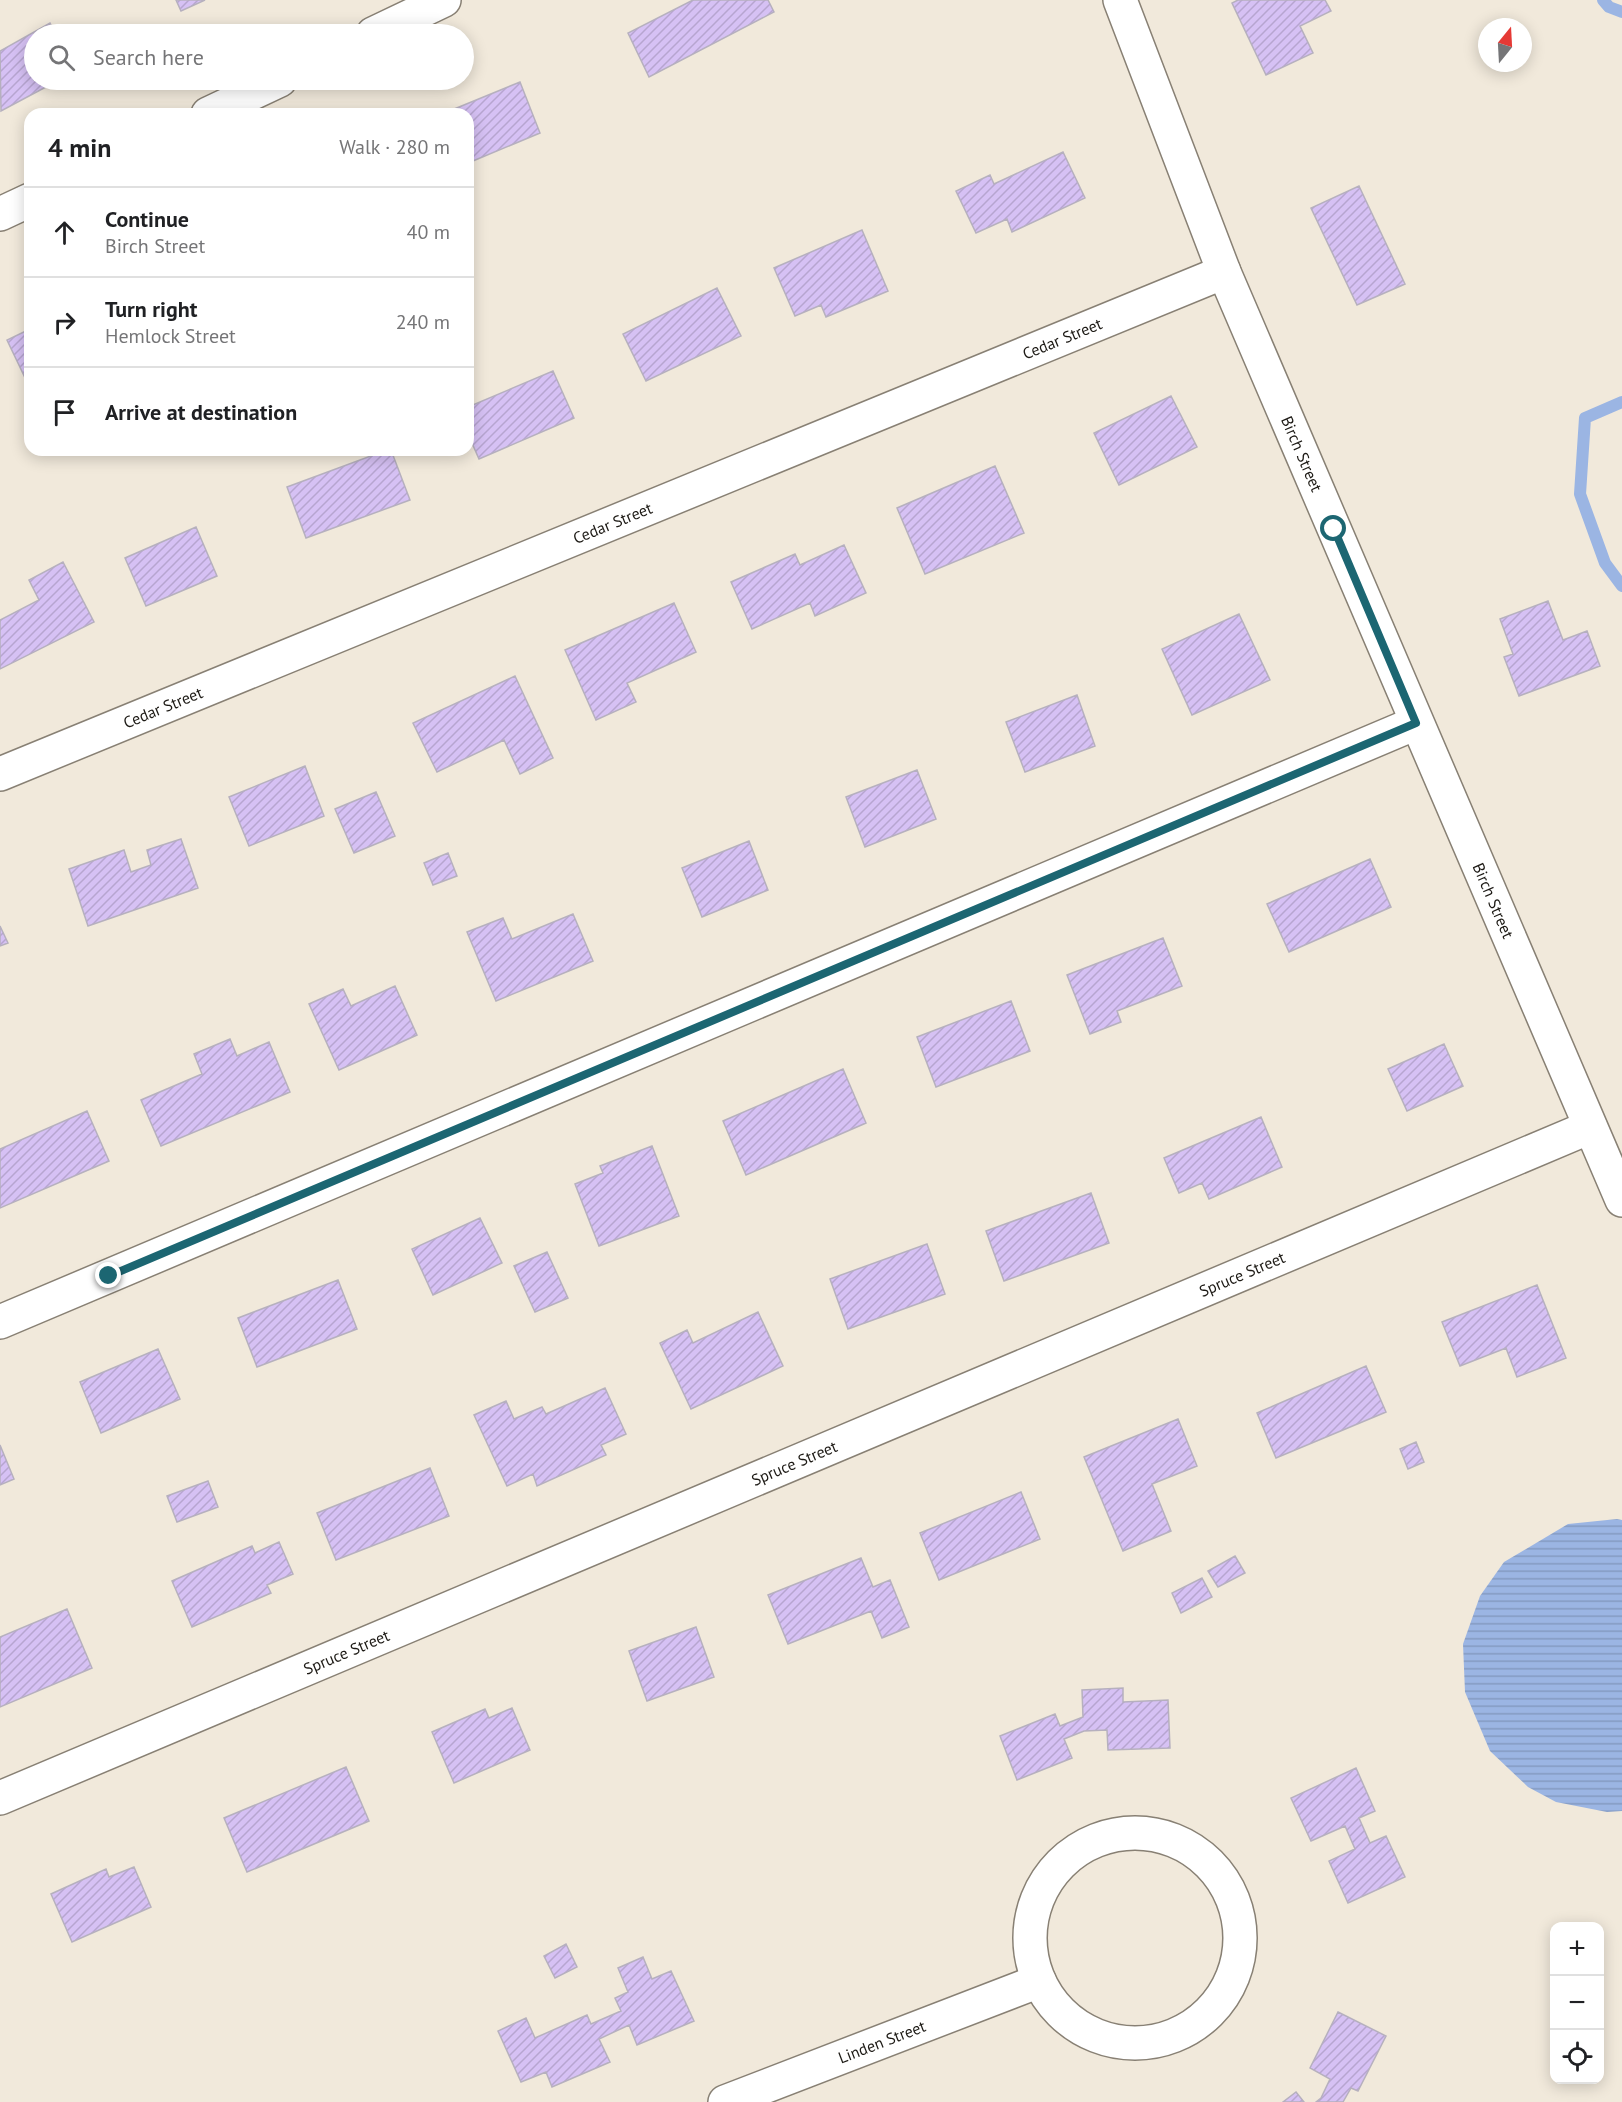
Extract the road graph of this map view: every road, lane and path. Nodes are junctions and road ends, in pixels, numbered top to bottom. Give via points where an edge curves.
1 (444, 0) edge
2 (1120, 0) edge
3 (394, 24) edge
4 (259, 90) edge
5 (221, 108) edge
6 (24, 203) edge
7 (0, 214) edge
8 (1224, 272) junction
9 (1416, 723) junction
10 (0, 774) edge
11 (1590, 1126) junction
12 (1622, 1200) edge
13 (0, 1323) edge
14 (0, 1798) edge
15 (1039, 1982) junction
16 (725, 2102) edge

1 - 3 street
2 - 8 street, Birch Street
4 - 5 street
6 - 7 street
8 - 9 street, Birch Street
8 - 10 street, Cedar Street
9 - 11 street, Birch Street
9 - 13 street
11 - 12 street, Birch Street
11 - 14 street, Spruce Street
15 - 15 street via 1064,2016 1101,2038 1144,2043 1186,2031 1219,2003 1238,1964 1240,1921 1234,1900 1224,1881 1192,1849 1149,1834 1105,1836 1065,1858 1038,1894 1029,1938
15 - 16 street, Linden Street

